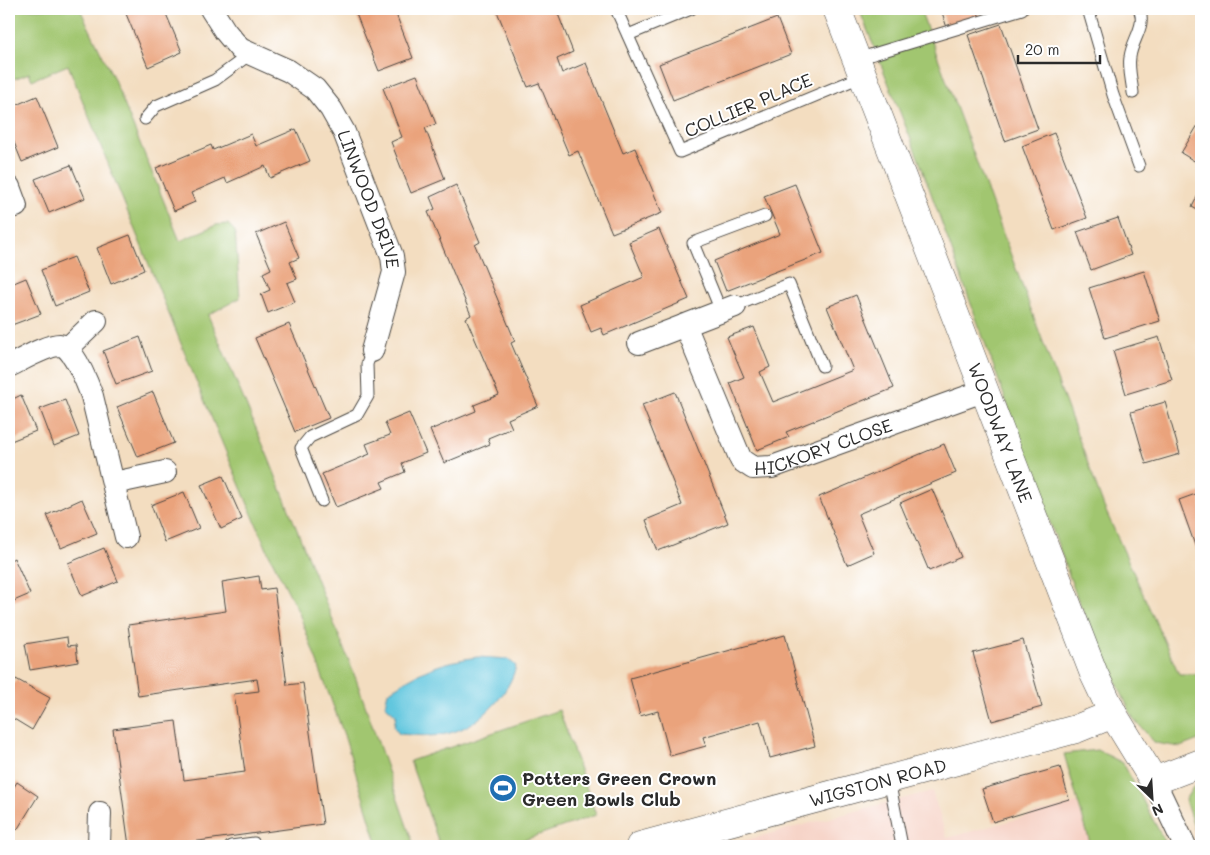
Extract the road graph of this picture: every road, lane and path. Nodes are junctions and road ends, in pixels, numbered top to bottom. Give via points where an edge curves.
1 (211, 9) edge
2 (616, 9) edge
3 (691, 9) edge
4 (838, 9) edge
5 (1022, 9) edge
6 (1088, 9) edge
7 (1139, 9) edge
8 (628, 35) junction
9 (250, 54) junction
10 (860, 68) junction
11 (1133, 93) dead end
12 (145, 119) dead end
13 (1139, 166) dead end
14 (765, 216) dead end
15 (728, 308) junction
16 (96, 321) dead end
17 (685, 325) junction
18 (638, 343) dead end
19 (68, 348) junction
20 (372, 351) joint
21 (9, 366) edge
22 (822, 366) dead end
23 (986, 390) junction
24 (165, 472) dead end
25 (114, 483) junction
26 (322, 501) dead end
27 (126, 537) dead end
28 (1113, 714) junction
29 (1201, 762) edge
30 (889, 780) junction
31 (1154, 781) junction
32 (100, 813) dead end
33 (254, 843) dead end
34 (99, 846) edge
35 (231, 846) edge
36 (640, 846) edge
37 (902, 846) edge
38 (1185, 846) edge

1 - 9 street, LINWOOD DRIVE via 240,49
2 - 8 lane, COLLIER PLACE
3 - 8 lane
4 - 10 street, WOODWAY LANE
5 - 10 lane
6 - 13 lane via 1113,95
7 - 11 lane via 1142,25 1130,59
8 - 10 lane, COLLIER PLACE via 680,152
9 - 12 lane via 215,80 156,106
9 - 20 street, LINWOOD DRIVE via 289,71 315,89 332,109 344,132 392,256 394,272
10 - 23 street, WOODWAY LANE
14 - 15 lane via 693,243
15 - 17 street
15 - 22 lane via 789,284
16 - 19 street
17 - 18 street
17 - 23 street, HICKORY CLOSE via 740,460 753,468 772,467 793,460
19 - 21 street via 61,345 50,348
19 - 25 street via 92,396
20 - 26 lane, LINWOOD DRIVE via 367,364 368,396 357,415 310,437 301,448
23 - 28 street, WOODWAY LANE via 1046,554
24 - 25 street
25 - 27 street
28 - 30 street, WIGSTON ROAD via 1076,729
28 - 31 street, WOODWAY LANE
29 - 31 street
30 - 36 street, WIGSTON ROAD
30 - 37 lane
31 - 38 street, WOODWAY LANE
32 - 34 street
33 - 35 lane

